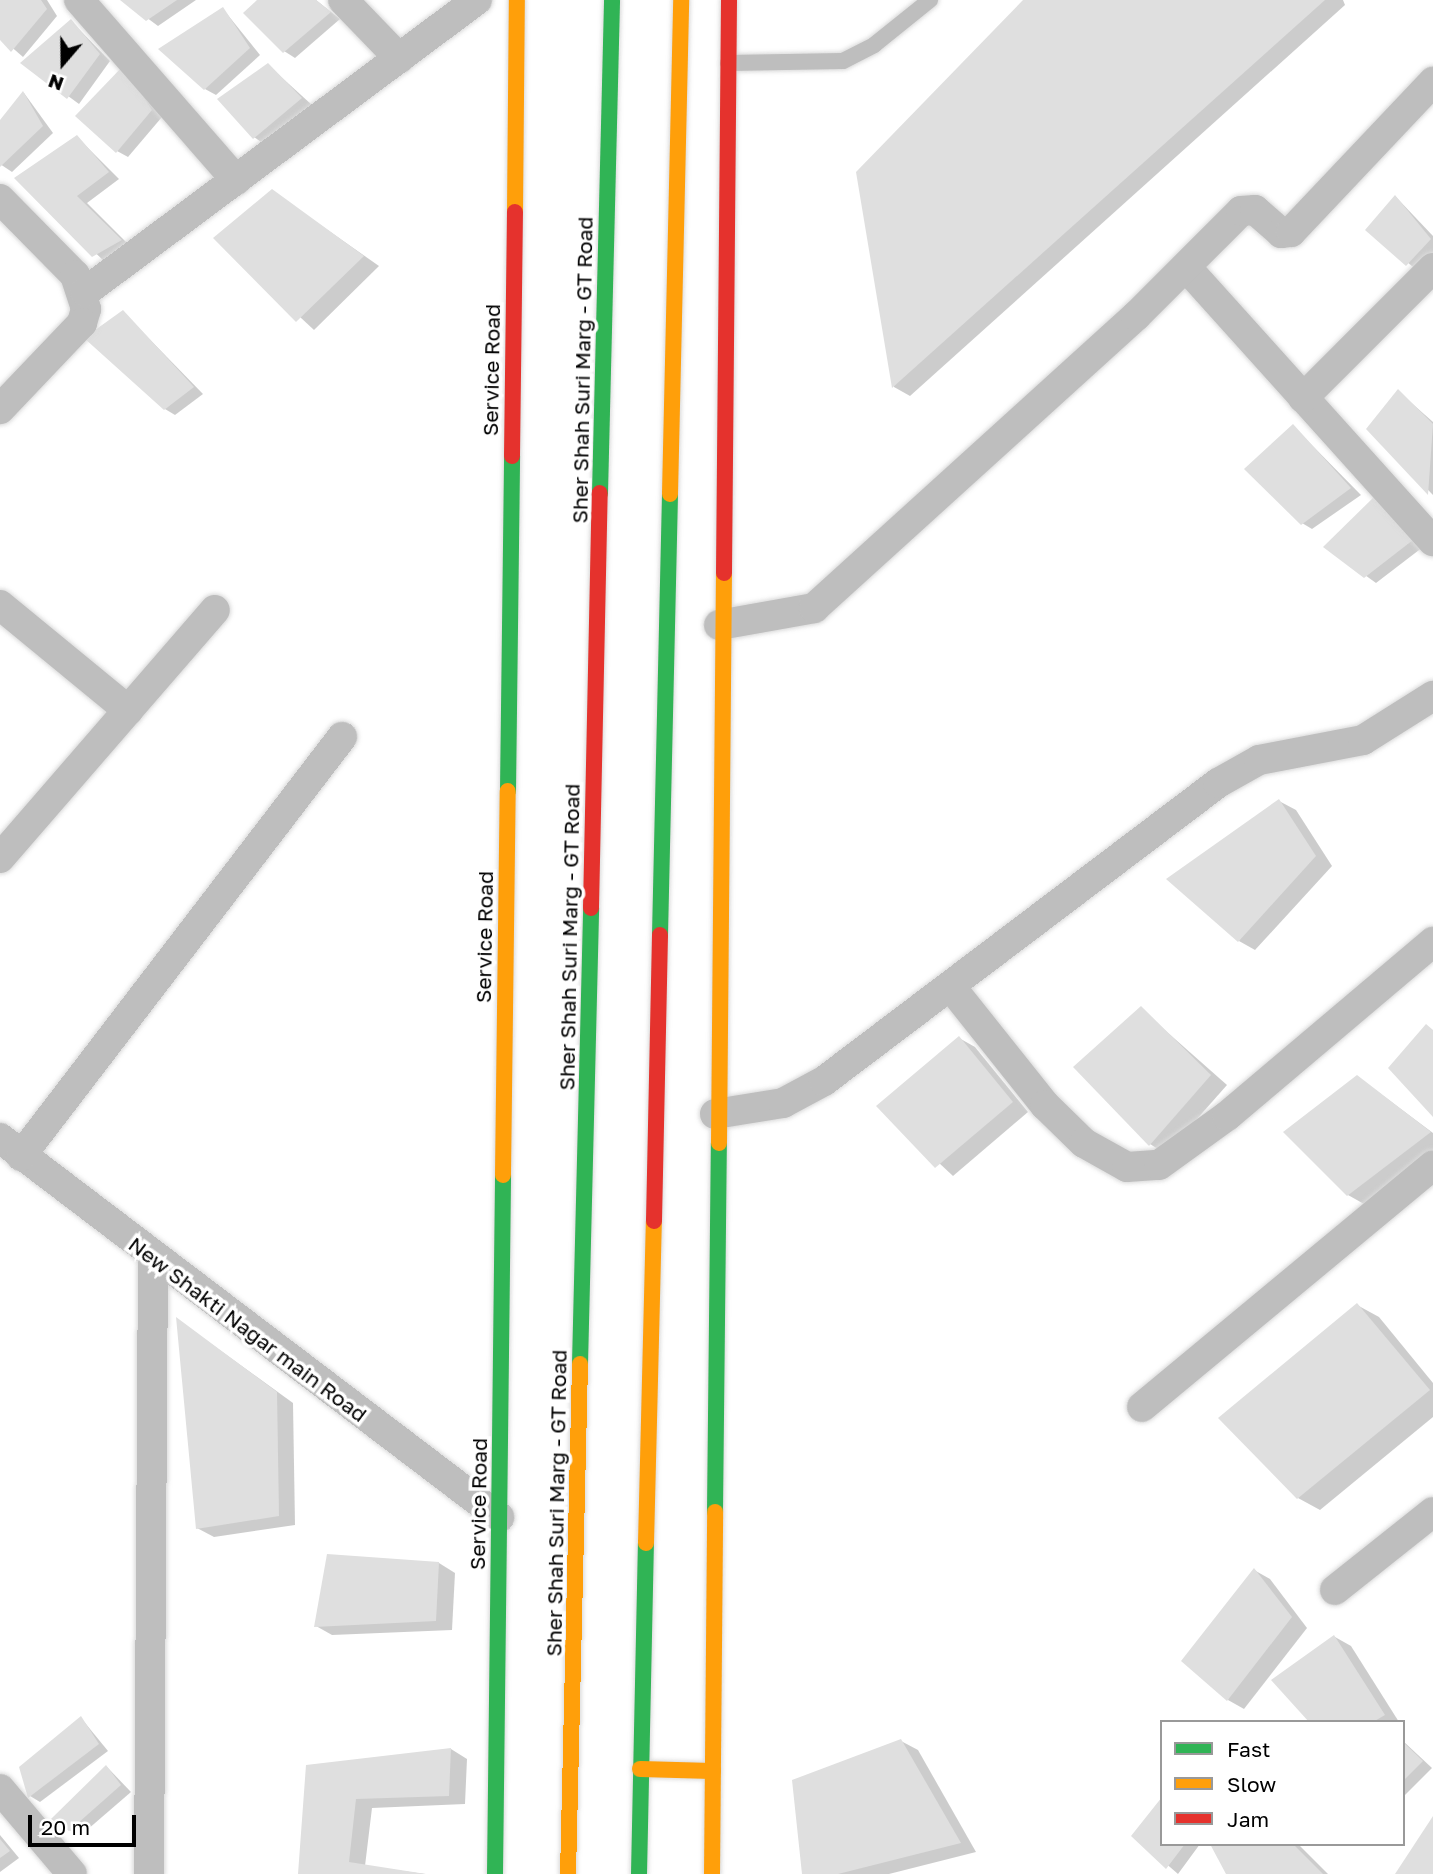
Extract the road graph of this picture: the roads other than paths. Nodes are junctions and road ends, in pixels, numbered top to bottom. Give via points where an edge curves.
1 (79, 0) edge
2 (343, 0) edge
3 (477, 0) edge
4 (517, 0) edge
5 (612, 0) edge
6 (681, 0) edge
7 (729, 0) edge
8 (930, 0) edge
9 (400, 58) junction
10 (728, 62) junction
11 (1433, 82) edge
12 (236, 180) junction
13 (0, 199) edge
14 (1185, 267) junction
15 (1433, 268) edge
16 (85, 292) junction
17 (1303, 398) junction
18 (0, 409) edge
19 (1433, 541) edge
20 (0, 605) edge
21 (215, 610) dead end
22 (719, 625) junction
23 (1433, 696) edge
24 (128, 710) junction
25 (342, 737) dead end
26 (1, 855) edge
27 (1433, 942) edge
28 (951, 987) junction
29 (715, 1114) junction
30 (11, 1147) edge
31 (1433, 1166) edge
32 (153, 1257) junction
33 (1142, 1408) dead end
34 (1433, 1512) edge
35 (499, 1517) junction
36 (1335, 1591) dead end
37 (640, 1769) junction
38 (713, 1772) junction
39 (0, 1789) edge
40 (72, 1874) edge
41 (149, 1874) edge
42 (495, 1874) edge
43 (568, 1874) edge
44 (639, 1874) edge
45 (712, 1874) edge

1 - 12 street
2 - 9 street
3 - 9 street
4 - 35 main road, Service Road
5 - 43 main road, Sher Shah Suri Marg - GT Road
6 - 37 main road
7 - 10 main road
8 - 10 lane via 874,46 843,61
9 - 12 street
10 - 22 main road
11 - 14 street via 1291,232 1281,233 1255,210 1244,209
12 - 16 street
13 - 16 street
14 - 17 street
14 - 22 street via 814,608
15 - 17 street
16 - 18 street via 82,323
17 - 19 street
20 - 24 street
21 - 24 street
22 - 29 main road
23 - 28 street via 1363,740 1259,760 1218,783
24 - 26 street
25 - 30 street
27 - 28 street via 1227,1116 1159,1165 1127,1167 1084,1143 1045,1105
28 - 29 street via 824,1081 754,1112
29 - 38 main road
30 - 32 street, New Shakti Nagar main Road
31 - 33 street
32 - 35 street, New Shakti Nagar main Road
32 - 41 street
34 - 36 street
35 - 42 main road, Service Road
37 - 38 main road
37 - 44 main road
38 - 45 main road
39 - 40 street

